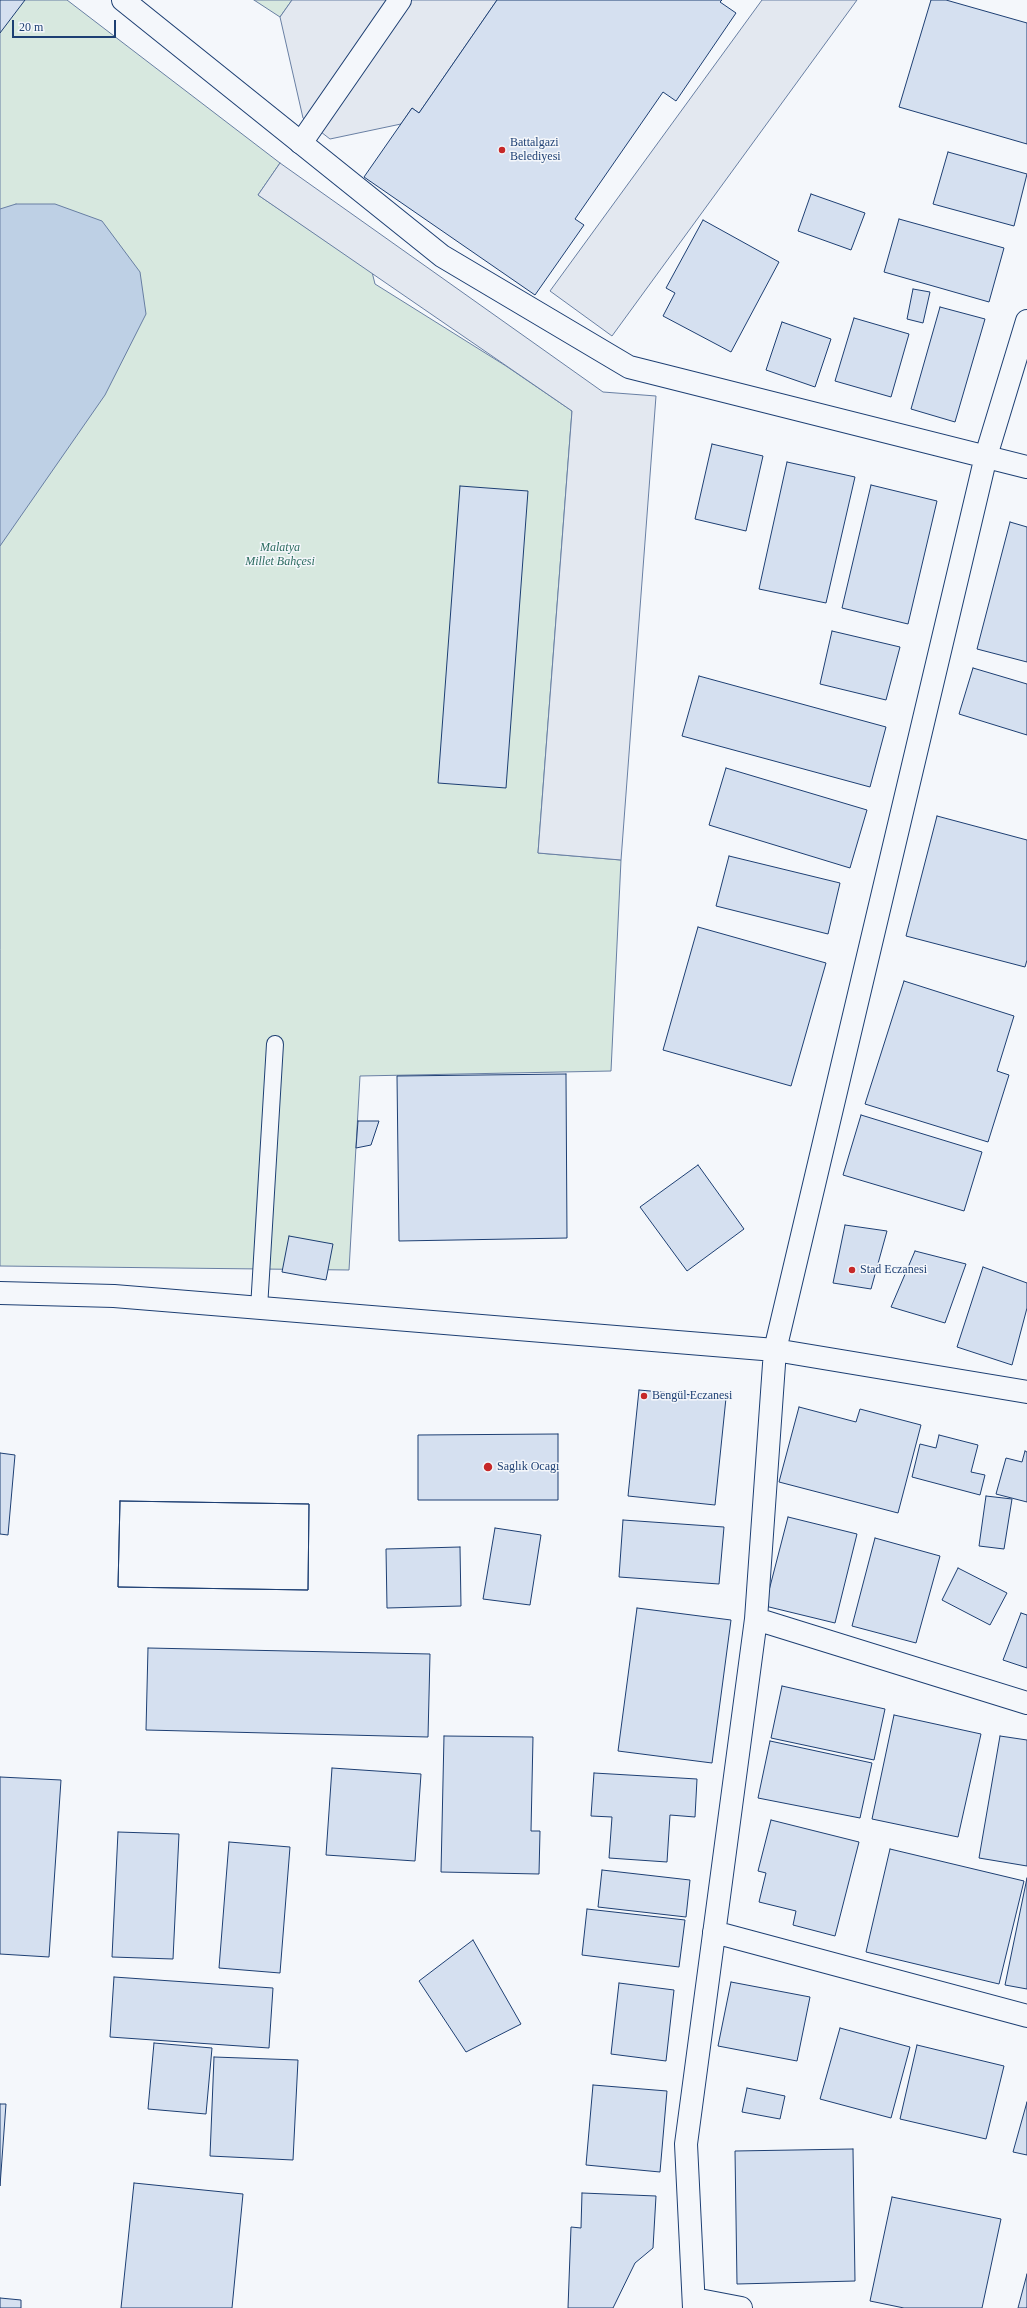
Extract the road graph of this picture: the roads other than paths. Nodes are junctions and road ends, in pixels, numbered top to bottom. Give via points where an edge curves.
1 (123, 0) edge
2 (400, 0) edge
3 (301, 143) junction
4 (1027, 320) edge
5 (986, 456) junction
6 (1027, 468) edge
7 (275, 1044) dead end
8 (0, 1293) edge
9 (259, 1308) junction
10 (775, 1350) junction
11 (1027, 1392) edge
12 (756, 1619) junction
13 (1027, 1703) edge
14 (714, 1932) junction
15 (1027, 2016) edge
16 (694, 2303) edge
17 (741, 2308) edge

1 - 3 street
2 - 3 street
3 - 5 street via 442,256 629,367
4 - 5 street
5 - 6 street
5 - 10 street
7 - 9 lane
8 - 9 street via 114,1296
9 - 10 street
10 - 11 street
10 - 12 street
12 - 13 street
12 - 14 street
14 - 15 street
14 - 16 street via 686,2144
16 - 17 street

